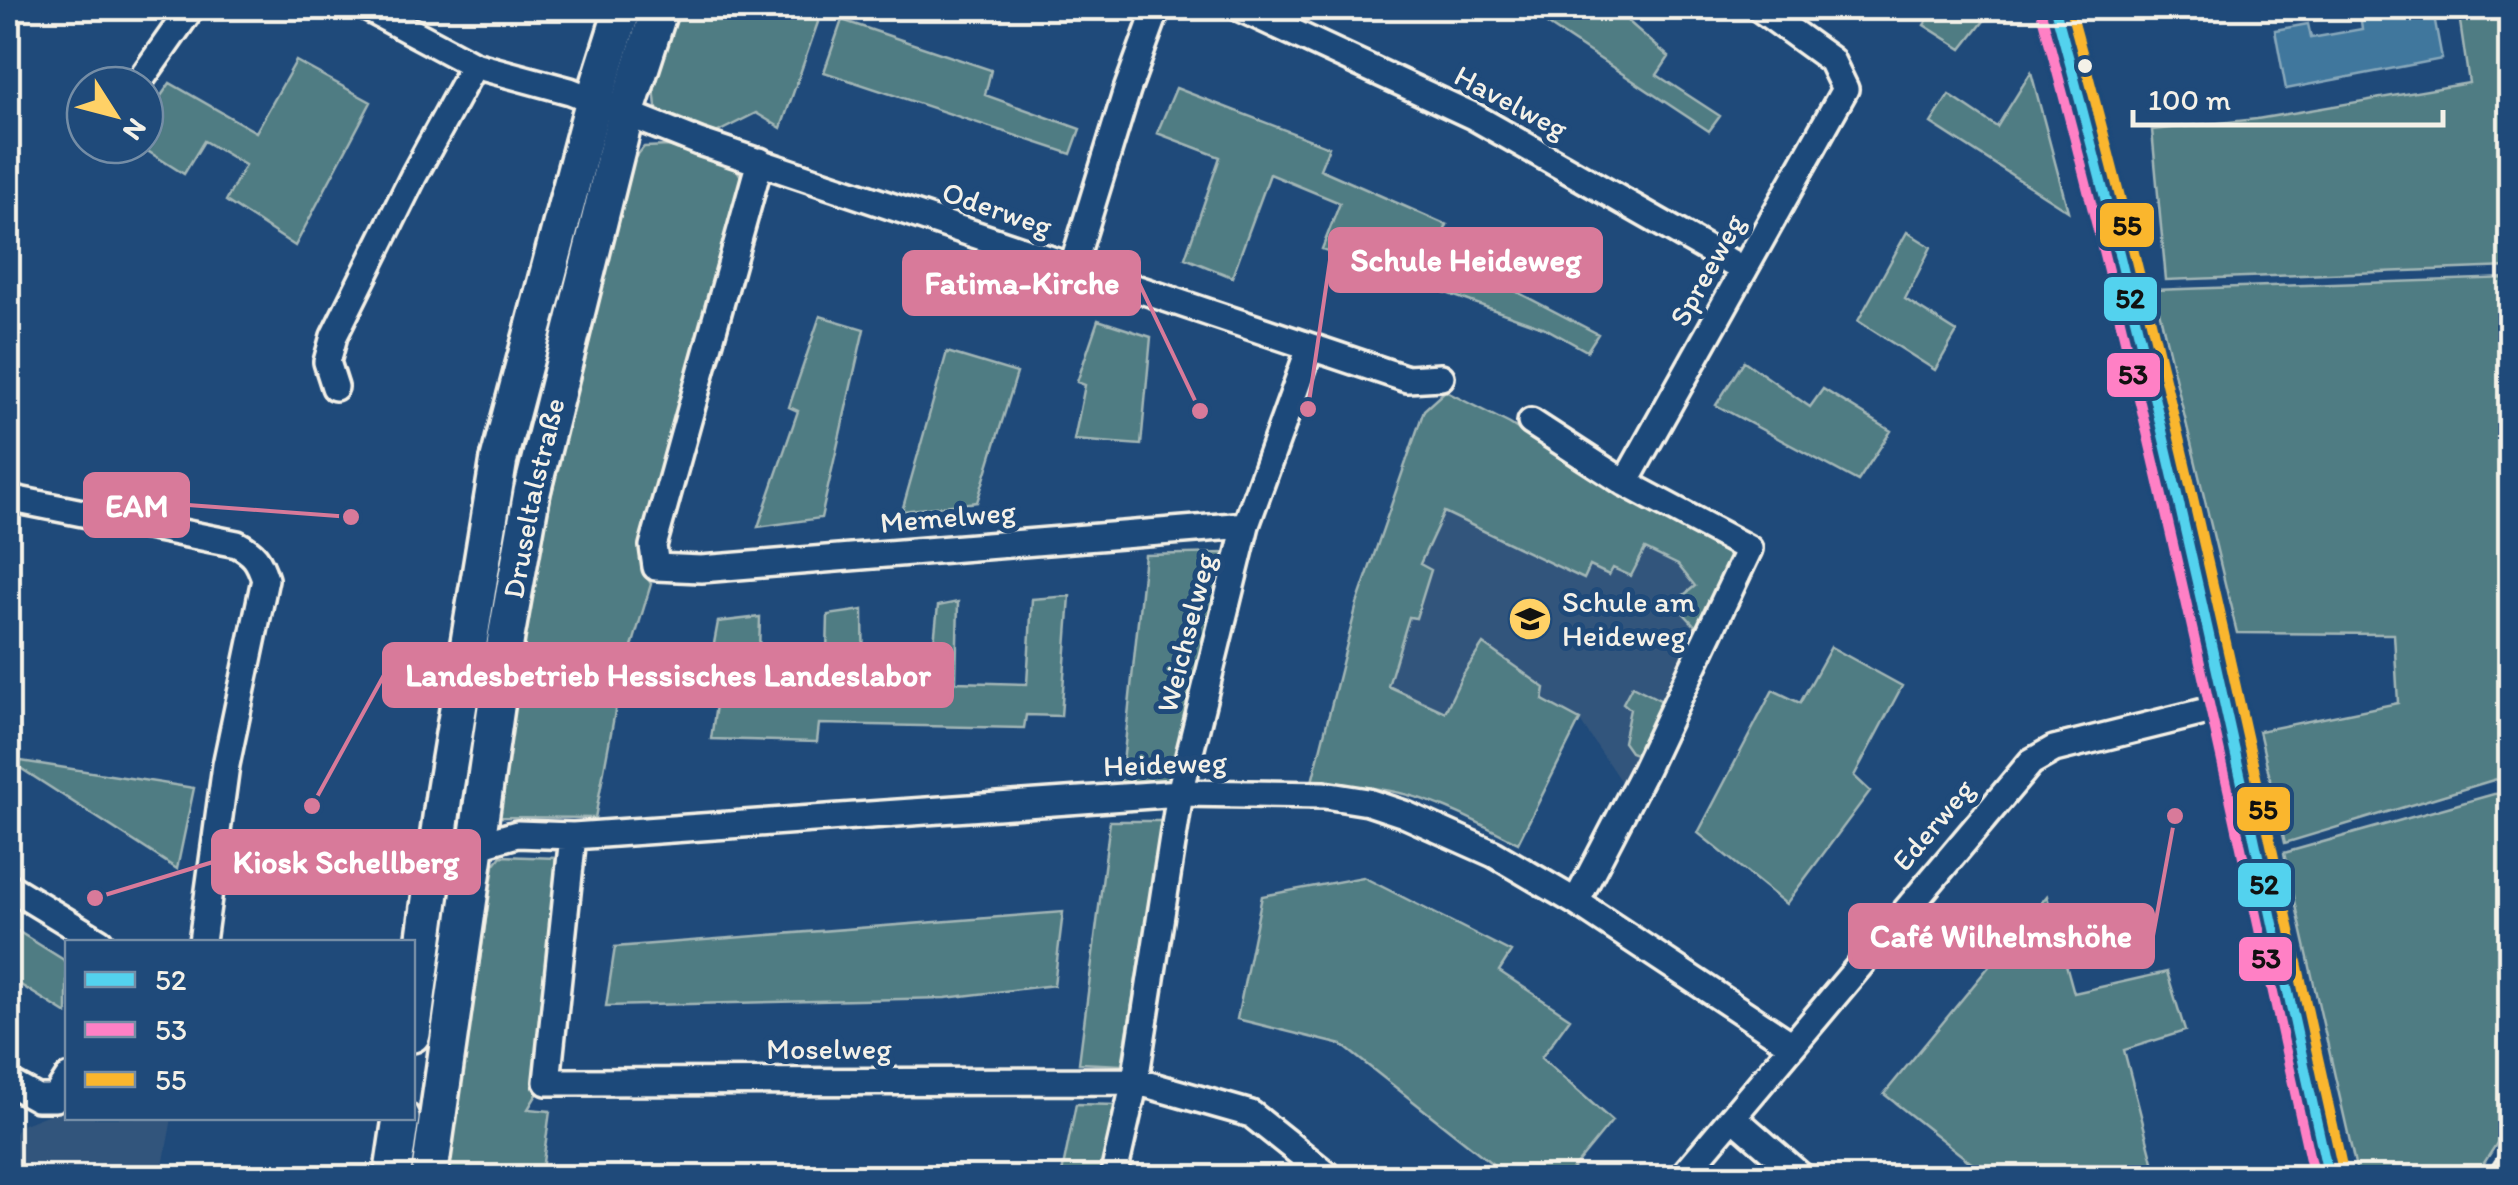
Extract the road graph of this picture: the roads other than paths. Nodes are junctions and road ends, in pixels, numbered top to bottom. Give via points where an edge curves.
1 (190, 8) edge
2 (366, 8) edge
3 (624, 8) edge
4 (660, 8) edge
5 (1157, 8) edge
6 (1240, 8) edge
7 (1760, 8) edge
8 (2055, 8) edge
9 (151, 65) edge
10 (474, 65) junction
11 (610, 106) junction
12 (760, 161) junction
13 (1072, 269) junction
14 (1744, 270) junction
15 (1310, 348) junction
16 (1441, 376) dead end
17 (335, 386) dead end
18 (1531, 422) dead end
19 (1626, 482) junction
20 (8, 498) edge
21 (1246, 525) junction
22 (2224, 707) junction
23 (1180, 794) junction
24 (573, 836) junction
25 (475, 846) junction
26 (8, 886) edge
27 (1576, 902) junction
28 (97, 940) edge
29 (202, 940) edge
30 (415, 996) edge
31 (453, 1002) junction
32 (1792, 1045) junction
33 (1135, 1081) junction
34 (65, 1083) edge
35 (12, 1095) edge
36 (1733, 1117) junction
37 (401, 1120) edge
38 (2510, 1170) edge
39 (392, 1178) edge
40 (429, 1178) edge
41 (1113, 1178) edge
42 (1331, 1178) edge
43 (1682, 1178) edge
44 (1803, 1178) edge
45 (2329, 1178) edge
46 (2506, 1178) edge

1 - 9 street
2 - 10 street, Oderweg
3 - 11 main road, Druseltalstraße
4 - 11 main road, Druseltalstraße
5 - 13 street
6 - 14 street, Havelweg via 1473,116
7 - 14 street, Spreeweg via 1831,60 1845,88
8 - 22 main road
10 - 11 street, Oderweg
10 - 17 street via 334,336 327,362
11 - 12 street, Oderweg
11 - 25 main road, Druseltalstraße via 532,492
11 - 30 main road, Druseltalstraße via 499,459
12 - 13 street, Oderweg
12 - 21 street, Memelweg via 653,546 656,568 701,570
13 - 15 street, Oderweg
14 - 19 street, Spreeweg
15 - 16 street, Oderweg via 1407,379
15 - 21 street, Weichselweg
18 - 19 street
19 - 27 street via 1749,549
20 - 29 street via 237,544 260,562 265,579 226,765
21 - 23 street, Weichselweg
22 - 32 street, Ederweg via 2054,749 2030,762
22 - 45 main road
23 - 24 street, Heideweg
23 - 27 street, Heideweg via 1324,795 1368,802 1494,854
23 - 33 street, Weichselweg
24 - 25 street, Heideweg via 517,834
24 - 33 street, Moselweg via 547,1082
25 - 31 main road, Druseltalstraße
26 - 28 street
27 - 32 street, Heideweg
30 - 31 street
31 - 40 main road, Druseltalstraße
32 - 36 street, Ederweg
33 - 41 street, Weichselweg
33 - 42 street, Moselweg via 1251,1114
34 - 35 street via 55,1098
36 - 43 street, Ederweg
36 - 44 street
37 - 39 main road
38 - 46 street

